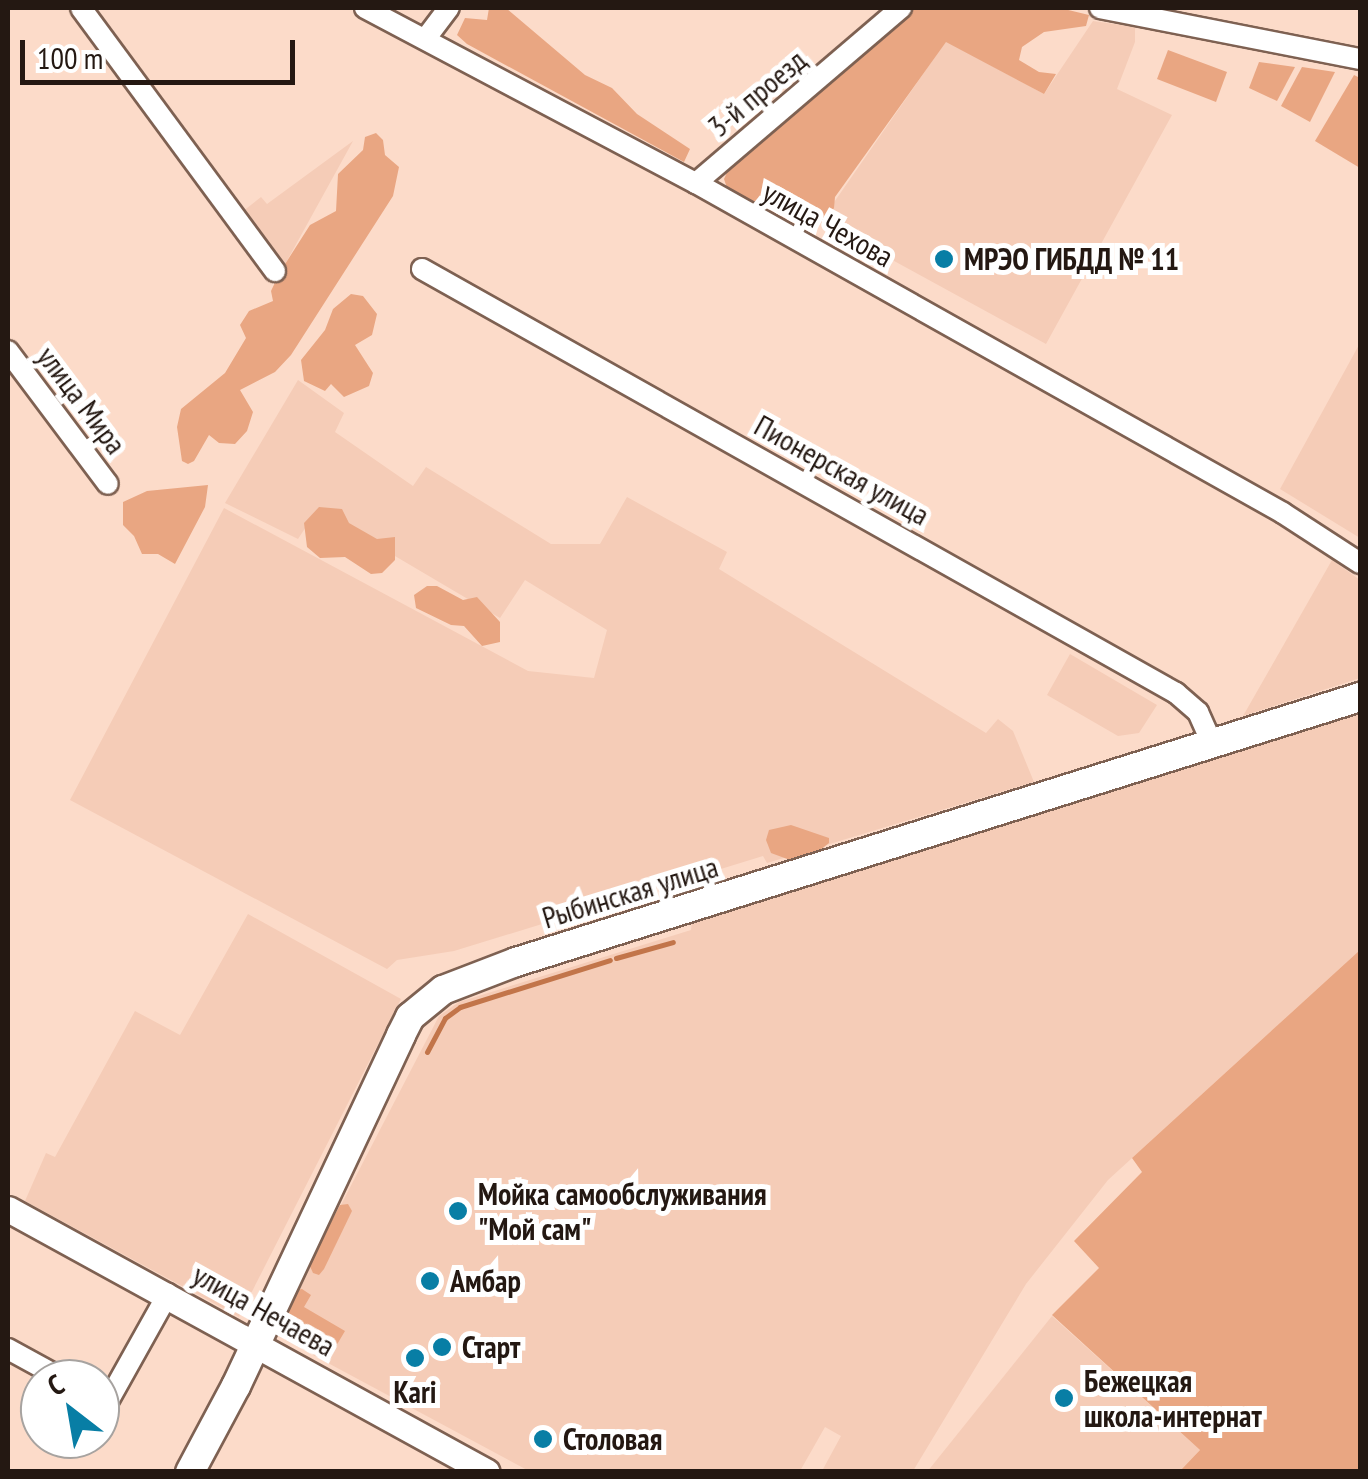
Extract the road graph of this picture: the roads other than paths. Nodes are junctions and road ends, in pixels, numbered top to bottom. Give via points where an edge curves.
1 (81, 8) edge
2 (365, 8) edge
3 (450, 8) edge
4 (901, 8) edge
5 (1100, 8) edge
6 (426, 38) junction
7 (1360, 59) edge
8 (696, 184) junction
9 (422, 269) dead end
10 (274, 271) dead end
11 (8, 351) edge
12 (108, 484) dead end
13 (1360, 563) edge
14 (1360, 697) edge
15 (1212, 744) junction
16 (8, 1209) edge
17 (168, 1294) junction
18 (256, 1342) junction
19 (120, 1380) edge
20 (190, 1472) edge
21 (487, 1472) edge

1 - 10 street
2 - 6 street, улица Чехова
3 - 6 street
4 - 8 street, 3-й проезд
5 - 7 street
6 - 8 street, улица Чехова
8 - 13 street, улица Чехова via 1284,513
9 - 15 street, Пионерская улица via 1176,693 1198,712
11 - 12 street, улица Мира
14 - 15 main road, Рыбинская улица
15 - 18 main road, Рыбинская улица via 443,990 424,1002 401,1035
16 - 17 street, улица Нечаева
17 - 18 street, улица Нечаева
17 - 19 street
18 - 20 main road, Рыбинская улица
18 - 21 street, улица Нечаева

